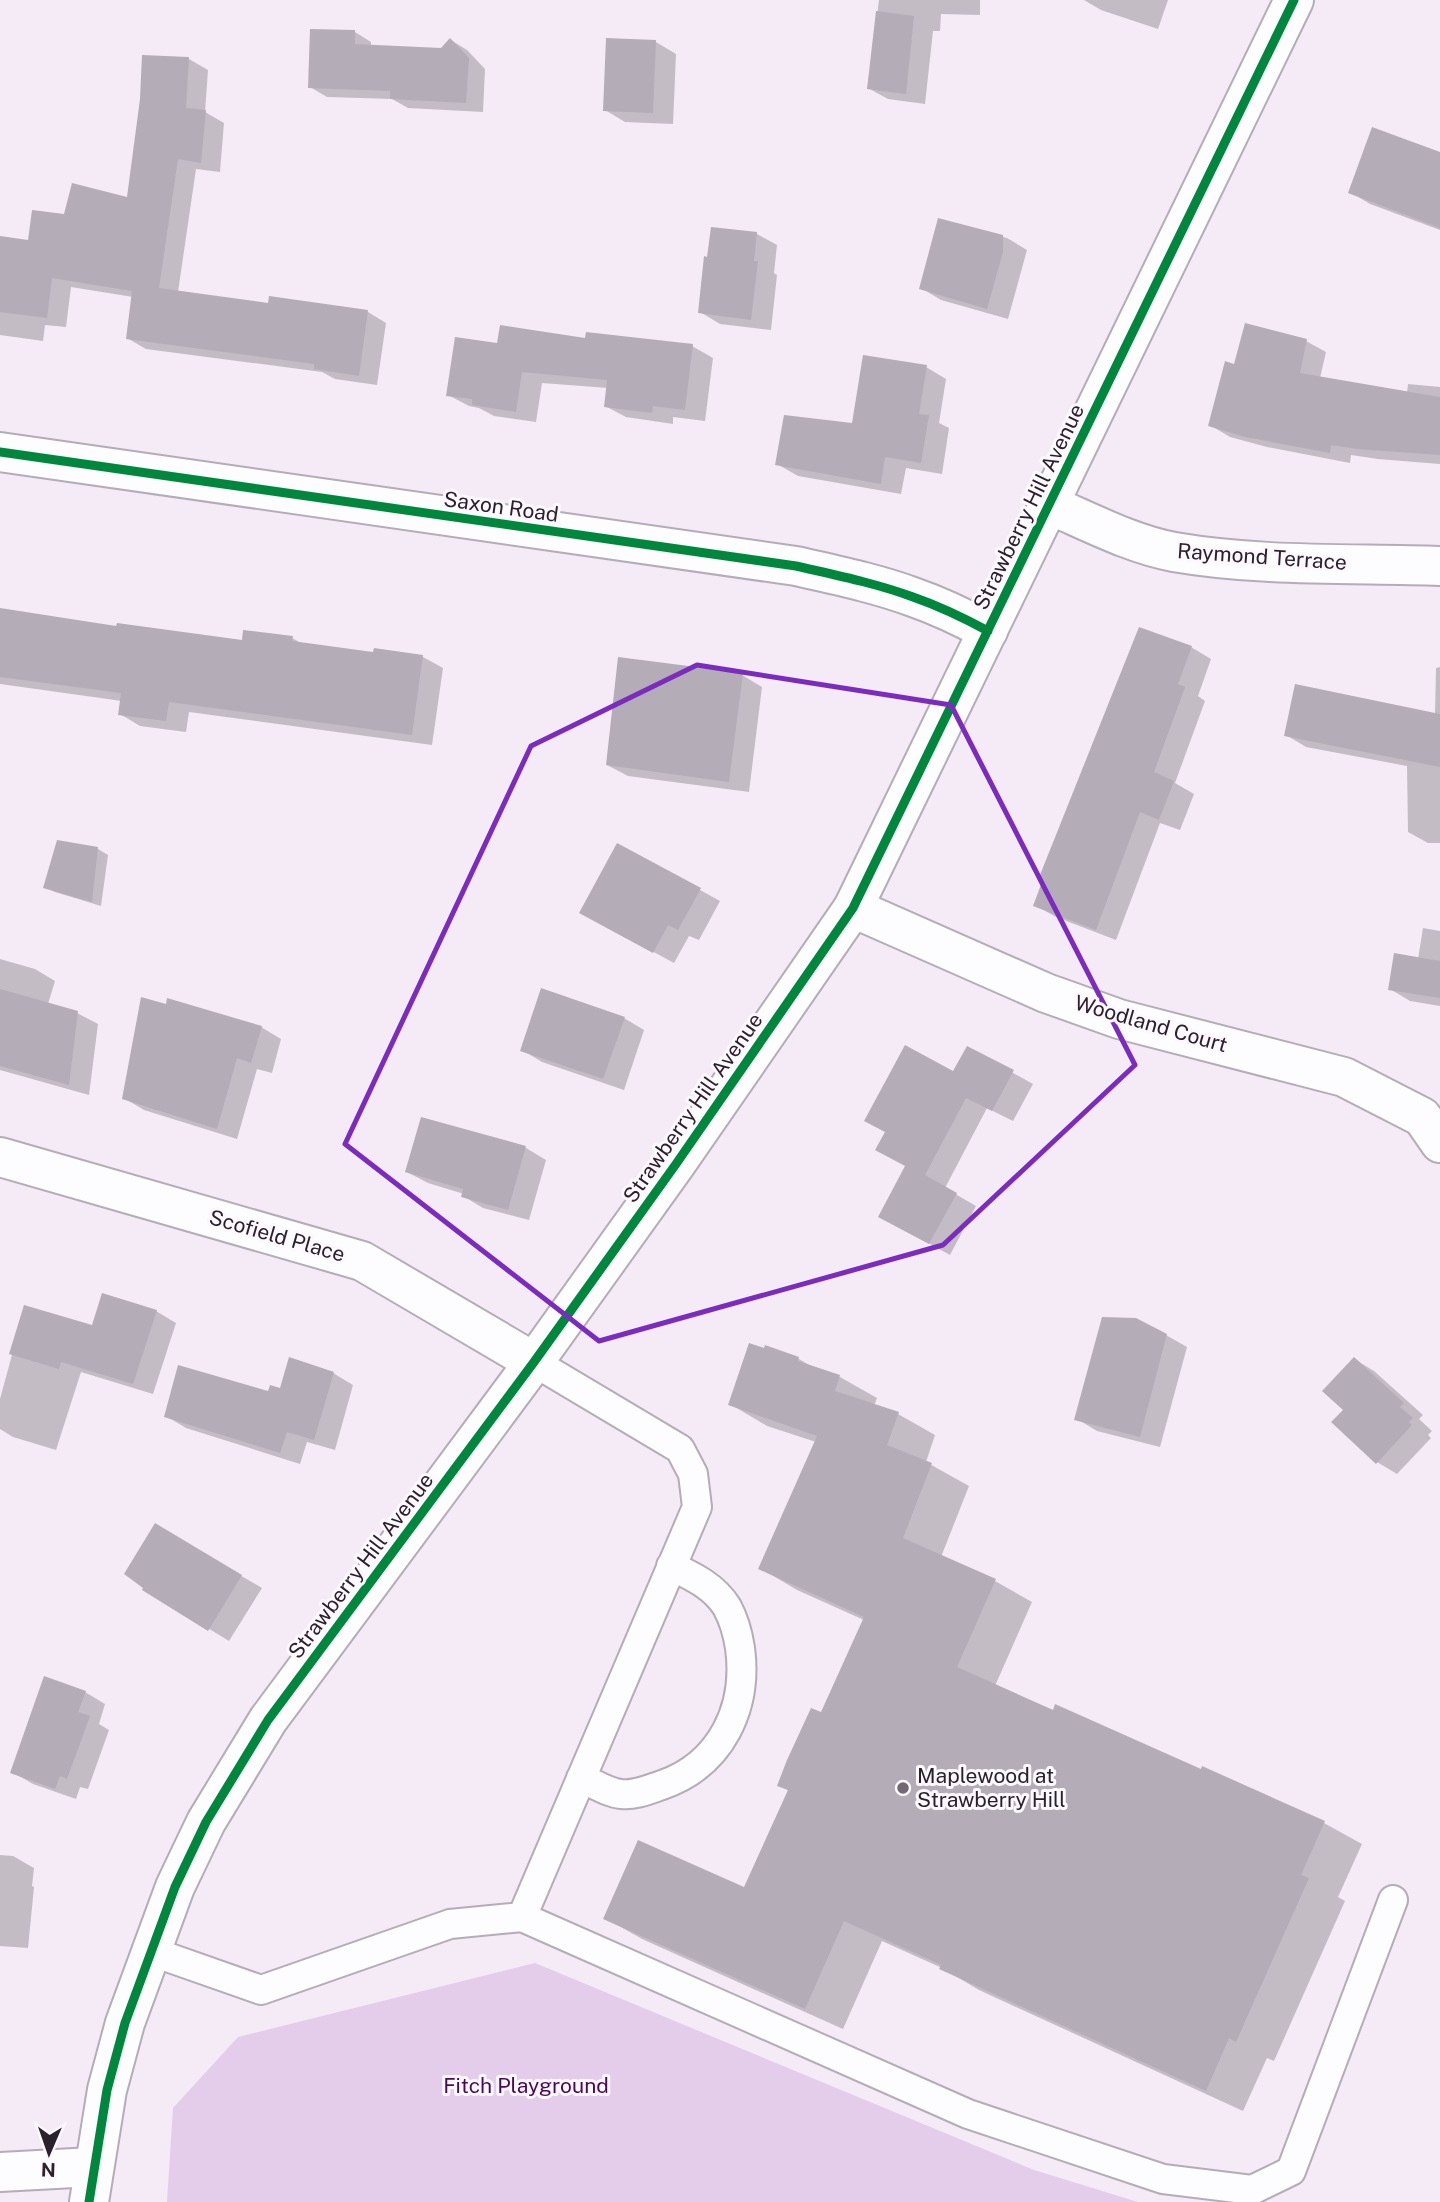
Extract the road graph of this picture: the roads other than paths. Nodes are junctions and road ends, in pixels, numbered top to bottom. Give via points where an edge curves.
1 (1294, 0) edge
2 (0, 452) edge
3 (1050, 505) junction
4 (1440, 566) edge
5 (988, 631) junction
6 (853, 908) junction
7 (1440, 1143) edge
8 (0, 1157) edge
9 (534, 1362) junction
10 (671, 1566) junction
11 (581, 1778) junction
12 (1393, 1900) dead end
13 (522, 1917) junction
14 (150, 1951) junction
15 (0, 2172) edge
16 (91, 2184) edge

1 - 3 street, Strawberry Hill Avenue
2 - 5 street, Saxon Road via 796,566 911,596
3 - 4 street, Raymond Terrace via 1133,540 1173,551 1286,562
3 - 5 street, Strawberry Hill Avenue
5 - 6 street, Strawberry Hill Avenue
6 - 7 street, Woodland Court via 1046,993 1119,1019 1345,1077 1422,1117
6 - 9 street, Strawberry Hill Avenue
8 - 9 street, Scofield Place via 362,1261
9 - 10 lane via 680,1449 694,1474 696,1507
9 - 14 street, Strawberry Hill Avenue via 268,1720 206,1822
10 - 11 lane
10 - 11 lane via 710,1589 726,1606 738,1637 743,1671 739,1703 727,1733 704,1761 671,1782 641,1792 621,1794
11 - 13 lane
12 - 13 lane via 1291,2171 1252,2190 1163,2179 968,2114
13 - 14 lane via 450,1924 261,1990
14 - 16 street, Strawberry Hill Avenue via 107,2090
15 - 16 street

